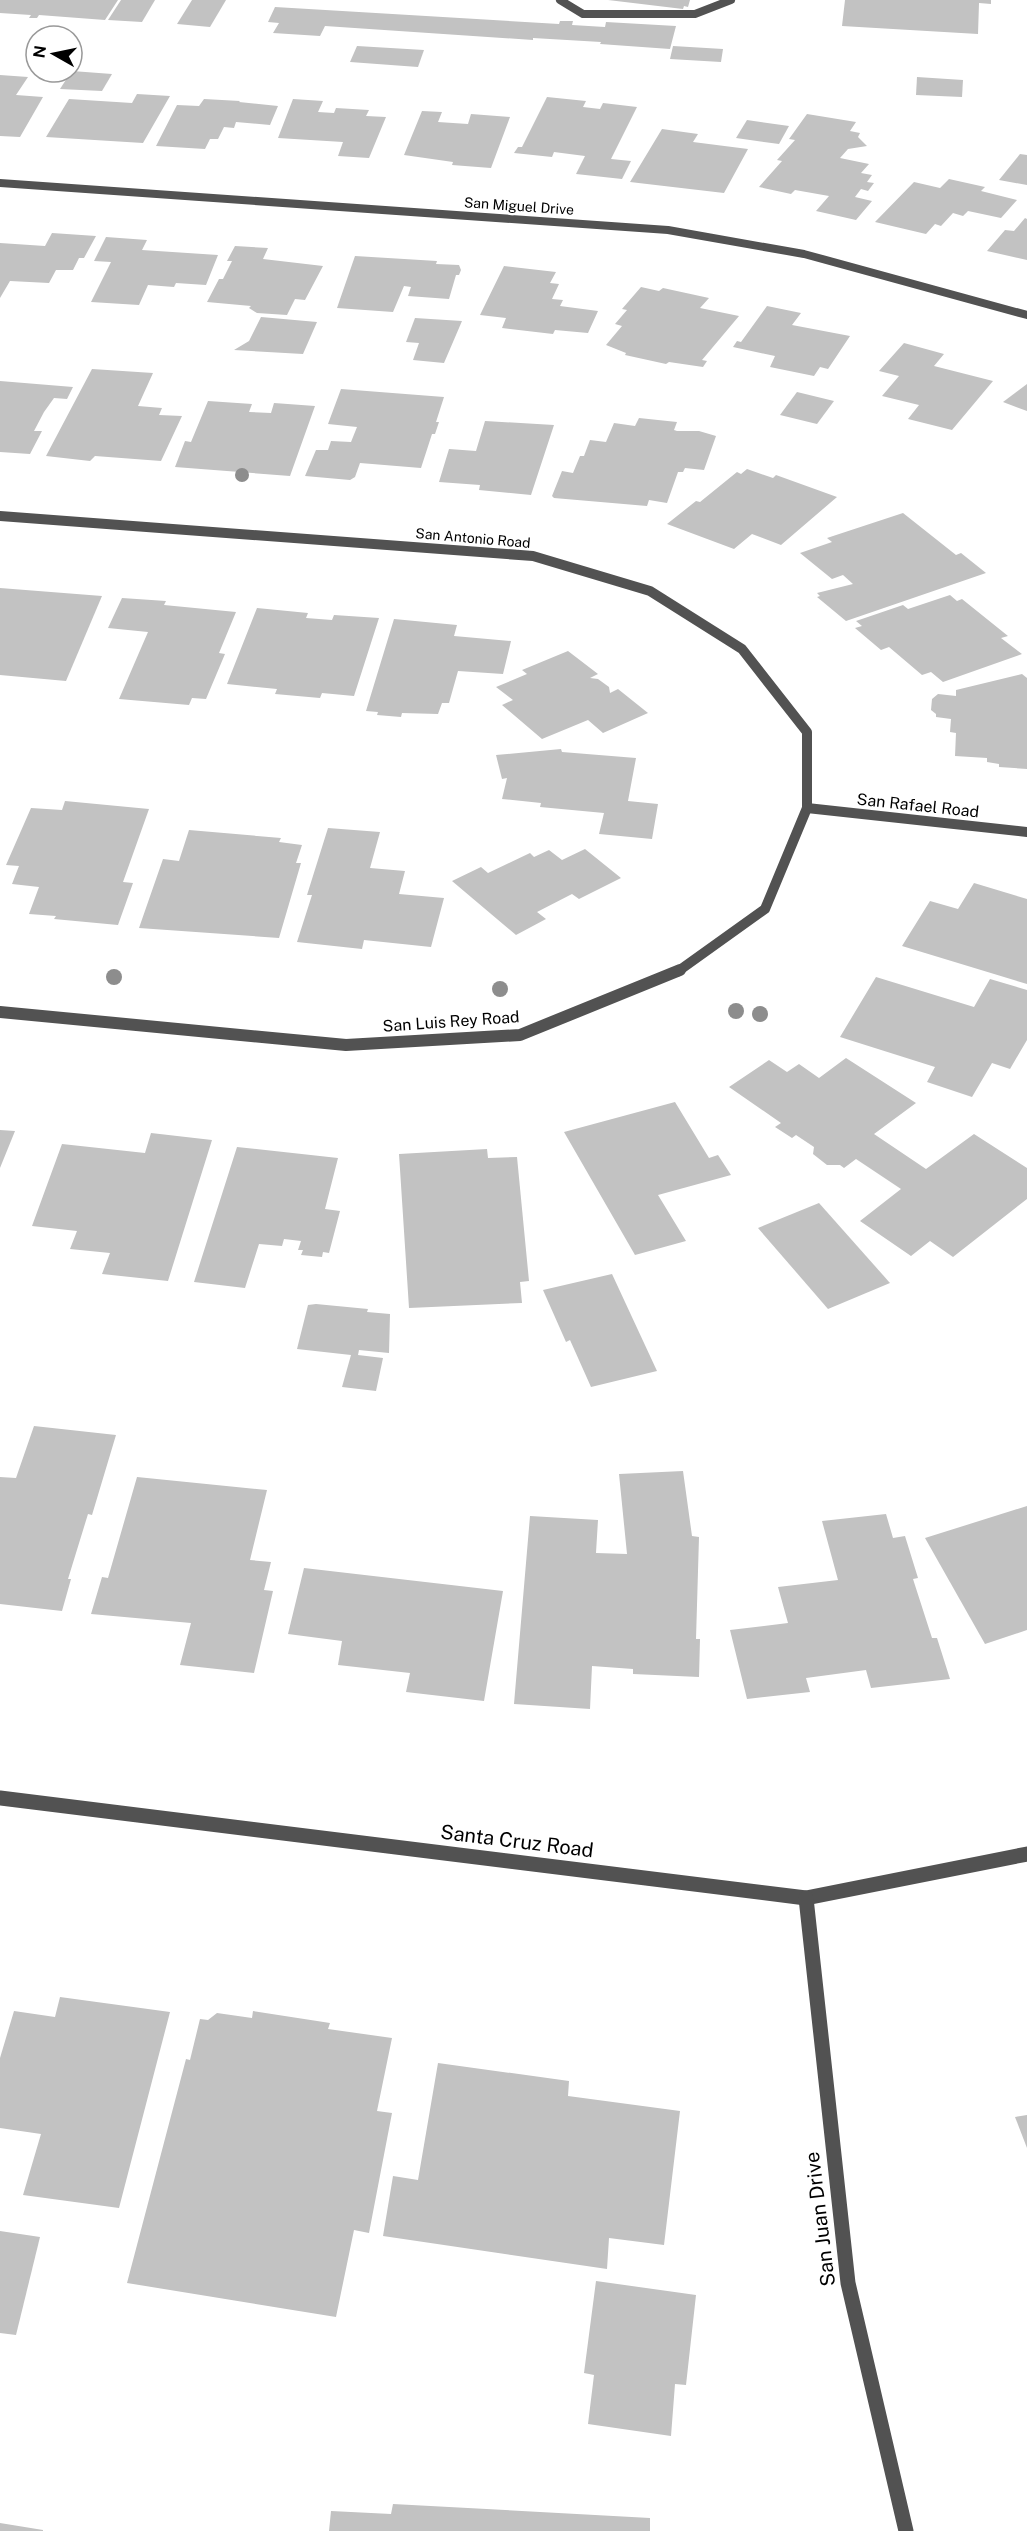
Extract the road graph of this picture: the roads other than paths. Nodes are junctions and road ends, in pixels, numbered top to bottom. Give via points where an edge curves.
1 (560, 0) edge
2 (731, 0) edge
3 (0, 183) edge
4 (1027, 315) edge
5 (0, 516) edge
6 (807, 808) junction
7 (1027, 832) edge
8 (0, 1012) edge
9 (0, 1798) edge
10 (1027, 1854) edge
11 (806, 1898) junction
12 (906, 2531) edge

1 - 2 street via 583,14 695,14
3 - 4 street, San Miguel Drive via 668,230 804,254
5 - 6 street, San Antonio Road via 533,556 650,591 742,649 807,732
6 - 7 street, San Rafael Road
6 - 8 street, San Luis Rey Road via 765,909 683,969 520,1035 346,1045
9 - 11 street, Santa Cruz Road
10 - 11 street, Santa Cruz Road
11 - 12 street, San Juan Drive via 848,2283

